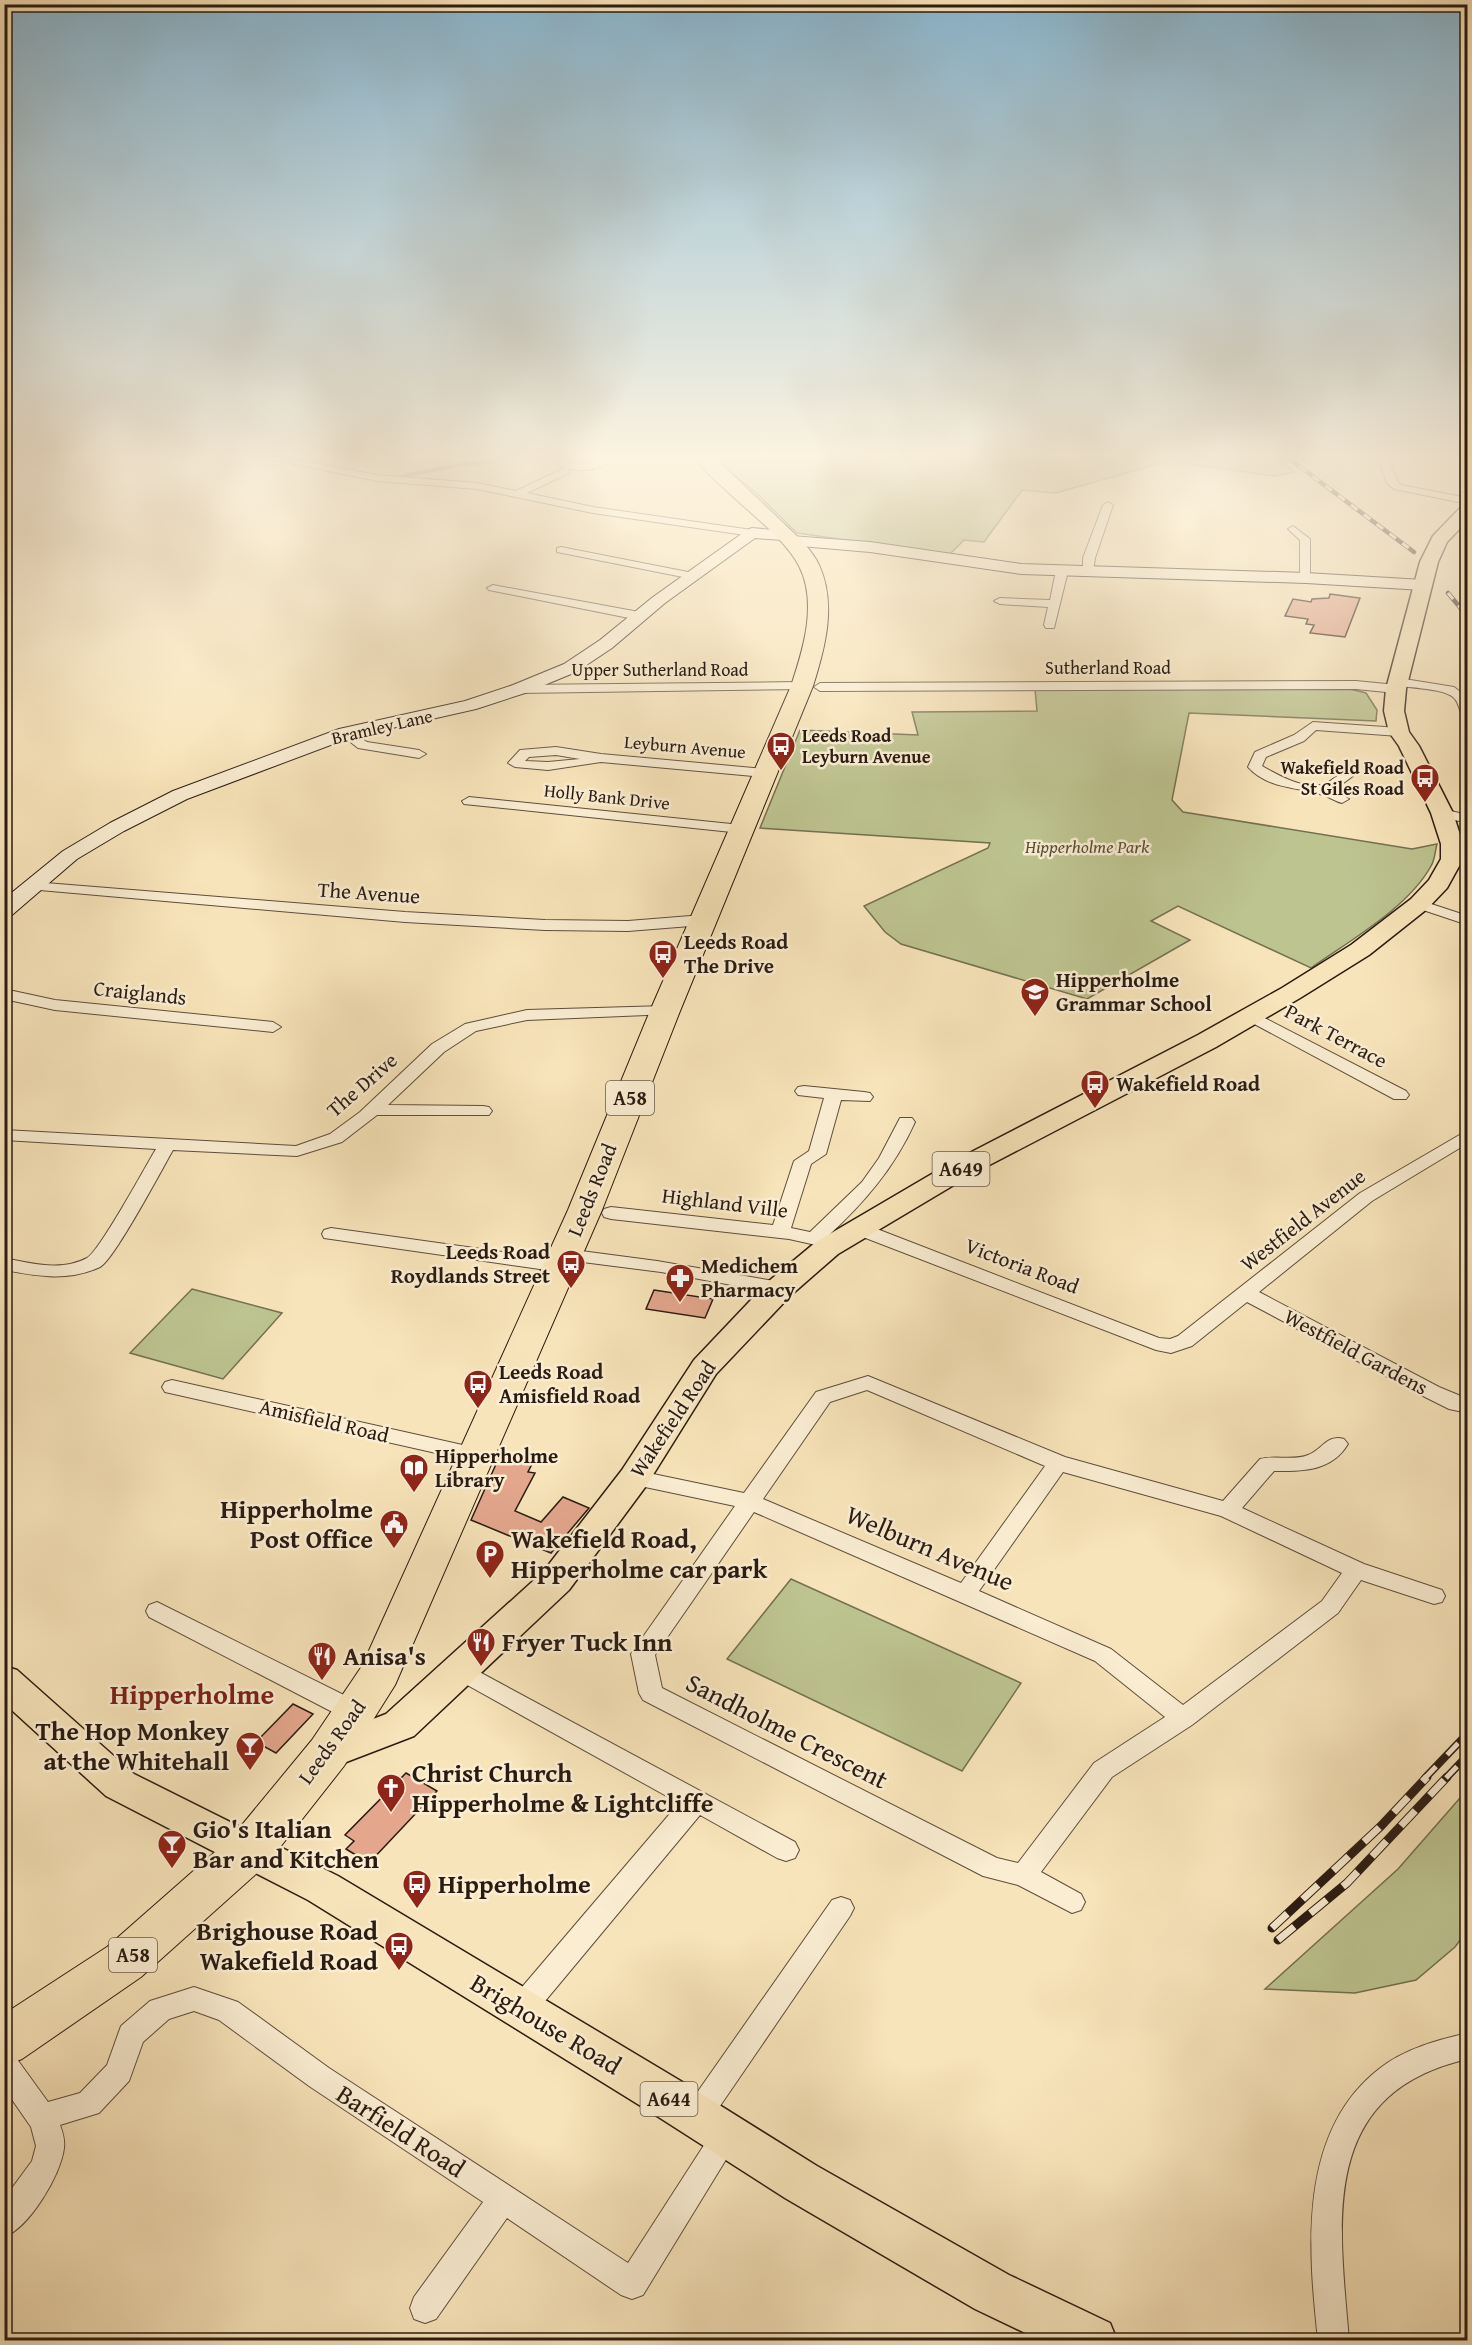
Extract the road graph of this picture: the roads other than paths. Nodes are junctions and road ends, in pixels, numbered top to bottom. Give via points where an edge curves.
1 (644, 566) edge
2 (706, 566) edge
3 (809, 566) edge
4 (1003, 566) edge
5 (1088, 566) edge
6 (1305, 566) edge
7 (1430, 566) edge
8 (1062, 570) junction
9 (1087, 572) junction
10 (693, 576) junction
11 (1305, 578) junction
12 (1423, 585) junction
13 (493, 588) dead end
14 (1000, 601) dead end
15 (1055, 604) junction
16 (639, 616) junction
17 (1050, 625) dead end
18 (1397, 686) junction
19 (811, 687) junction
20 (519, 689) junction
21 (1467, 715) edge
22 (1399, 732) junction
23 (346, 733) junction
24 (419, 754) dead end
25 (601, 758) junction
26 (765, 773) junction
27 (1346, 776) dead end
28 (1324, 790) junction
29 (1342, 800) dead end
30 (469, 801) dead end
31 (1455, 816) edge
32 (741, 830) junction
33 (33, 886) junction
34 (1419, 904) junction
35 (4, 910) edge
36 (703, 920) junction
37 (1467, 921) edge
38 (4, 994) edge
39 (665, 1011) junction
40 (1251, 1016) junction
41 (273, 1026) dead end
42 (804, 1091) dead end
43 (834, 1094) junction
44 (1400, 1095) dead end
45 (864, 1097) dead end
46 (373, 1110) junction
47 (483, 1111) dead end
48 (906, 1122) dead end
49 (1467, 1135) edge
50 (4, 1136) edge
51 (167, 1145) junction
52 (610, 1212) dead end
53 (780, 1232) junction
54 (331, 1234) dead end
55 (835, 1237) junction
56 (563, 1260) junction
57 (4, 1264) edge
58 (780, 1288) junction
59 (1246, 1293) junction
60 (1171, 1346) joint
61 (172, 1387) dead end
62 (1467, 1406) edge
63 (1337, 1444) dead end
64 (476, 1455) junction
65 (1058, 1463) junction
66 (634, 1478) junction
67 (751, 1502) junction
68 (1228, 1510) junction
69 (1356, 1570) junction
70 (965, 1594) junction
71 (1434, 1596) dead end
72 (157, 1611) dead end
73 (459, 1670) junction
74 (4, 1680) edge
75 (355, 1712) junction
76 (1183, 1718) junction
77 (328, 1752) junction
78 (697, 1800) junction
79 (786, 1850) dead end
80 (249, 1851) junction
81 (1024, 1875) junction
82 (1072, 1902) dead end
83 (841, 1908) dead end
84 (521, 2009) junction
85 (4, 2043) edge
86 (1467, 2046) edge
87 (4, 2064) edge
88 (40, 2117) junction
89 (712, 2126) junction
90 (503, 2199) junction
91 (4, 2223) edge
92 (425, 2308) dead end
93 (1093, 2340) edge
94 (1333, 2340) edge

1 - 10 street
2 - 10 street, Bramley Lane
3 - 19 highway, Leeds Road / A58 via 818,620
4 - 8 street
5 - 9 street
6 - 11 street
7 - 12 main road, Wakefield Road / A649
8 - 9 street
8 - 15 street
9 - 11 street
10 - 16 street, Bramley Lane
11 - 12 street
12 - 18 main road, Wakefield Road / A649
13 - 16 street
14 - 15 street
15 - 17 street
16 - 20 street, Bramley Lane via 579,662
18 - 19 street, Sutherland Road
18 - 21 street, Sutherland Road via 1450,690 1461,697
18 - 22 main road, Wakefield Road / A649 via 1394,711
19 - 20 street, Upper Sutherland Road
19 - 26 highway, Leeds Road / A58
20 - 23 street, Bramley Lane via 436,714
22 - 28 street via 1313,726 1299,738 1260,755 1255,767 1271,777 1294,786
22 - 31 main road, Wakefield Road / A649
23 - 24 street via 363,745
23 - 33 street, Bramley Lane via 148,810 69,855
25 - 25 street, Leyburn Avenue via 561,766 515,763 525,753 556,752
25 - 26 street, Leyburn Avenue
26 - 32 highway, Leeds Road / A58
27 - 28 street
28 - 29 street
30 - 32 street, Holly Bank Drive
31 - 34 main road, Wakefield Road / A649 via 1449,831 1452,859 1439,883
32 - 36 highway, Leeds Road / A58
33 - 35 street, Bramley Lane
33 - 36 street, The Avenue via 545,925 628,926
34 - 37 street
34 - 40 main road, Wakefield Road / A649 via 1334,967
36 - 39 highway, Leeds Road / A58
38 - 41 street, Craiglands via 55,1005
39 - 46 street, The Drive via 527,1015 471,1027 438,1048
39 - 56 highway, Leeds Road / A58
40 - 44 street, Park Terrace
40 - 55 main road, Wakefield Road / A649
42 - 43 street
43 - 45 street
43 - 53 street via 817,1154 803,1161
46 - 47 street
46 - 51 street, The Drive via 336,1138 297,1150
48 - 55 street via 877,1177
49 - 59 street, Westfield Avenue via 1366,1197
50 - 51 street, The Drive
51 - 57 street via 95,1262 45,1272
52 - 53 street, Highland Ville
53 - 55 street, Highland Ville
54 - 56 street
55 - 58 main road, Wakefield Road / A649
55 - 60 street, Victoria Road
56 - 58 street via 663,1268
56 - 64 highway, Leeds Road / A58
58 - 66 main road, Wakefield Road / A649 via 705,1367
59 - 60 street, Westfield Avenue via 1185,1341
59 - 62 street, Westfield Gardens via 1432,1392
61 - 64 street, Amisfield Road
63 - 68 street via 1312,1463 1269,1464
64 - 75 highway, Leeds Road / A58 via 380,1673
65 - 67 street, Sandholme Crescent via 868,1383 823,1397
65 - 68 street, Sandholme Crescent
65 - 70 street
66 - 67 street, Welburn Avenue
66 - 73 main road, Wakefield Road / A649 via 556,1581
67 - 70 street, Welburn Avenue
67 - 81 street, Sandholme Crescent via 643,1654 651,1693 992,1868
68 - 69 street, Sandholme Crescent
69 - 71 street, Sandholme Crescent
69 - 76 street via 1330,1607
70 - 76 street, Welburn Avenue via 1104,1655
72 - 75 street
73 - 77 main road, Wakefield Road / A649 via 400,1725
73 - 78 street
74 - 80 main road, A644 via 120,1785
75 - 77 highway, Leeds Road / A58
76 - 81 street via 1103,1770
77 - 80 highway, Leeds Road / A58
78 - 79 street
78 - 84 street
80 - 84 main road, Brighouse Road / A644 via 323,1888
80 - 85 highway, A58 via 124,1962
81 - 82 street, Sandholme Crescent
83 - 89 street
84 - 89 main road, Brighouse Road / A644
86 - 94 street via 1432,2054 1392,2075 1372,2094 1346,2130 1333,2158 1326,2197
87 - 88 street
88 - 90 street, Barfield Road via 89,2103 119,2072 131,2035 160,2010 194,2000 228,2011 319,2077
88 - 91 street via 50,2137 46,2166
89 - 90 street, Barfield Road via 632,2284
89 - 93 main road, Brighouse Road / A644 via 992,2292
90 - 92 street

